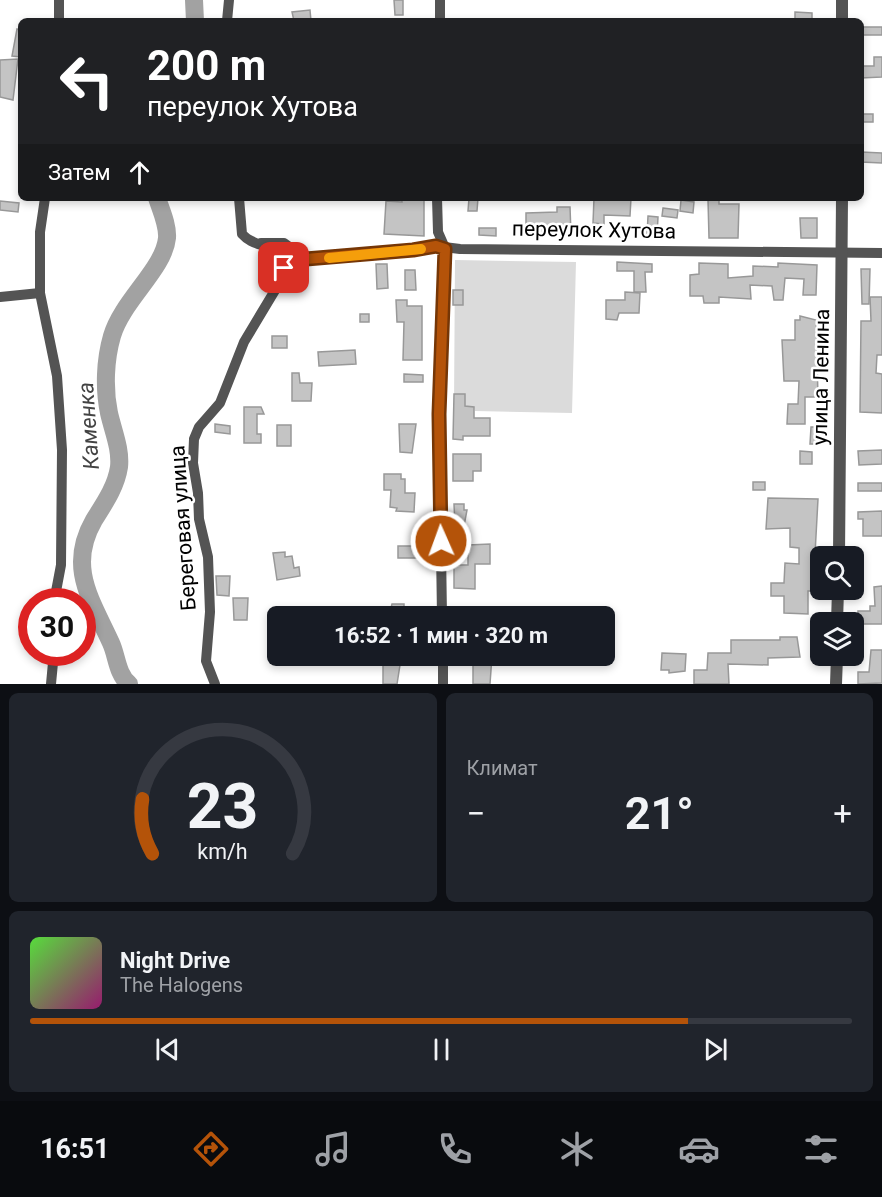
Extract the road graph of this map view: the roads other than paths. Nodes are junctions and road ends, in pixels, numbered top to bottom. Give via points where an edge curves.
1 (59, 0) edge
2 (229, 0) edge
3 (440, 0) edge
4 (843, 0) edge
5 (59, 18) edge
6 (227, 18) edge
7 (440, 18) edge
8 (842, 18) edge
9 (45, 201) edge
10 (239, 201) edge
11 (437, 201) edge
12 (842, 201) edge
13 (260, 243) junction
14 (445, 249) junction
15 (842, 252) junction
16 (882, 253) edge
17 (306, 259) junction
18 (283, 272) junction
19 (40, 293) junction
20 (0, 297) edge
21 (839, 546) edge
22 (57, 588) edge
23 (442, 606) edge
24 (53, 666) edge
25 (443, 666) edge
26 (837, 666) edge
27 (51, 684) edge
28 (215, 684) edge
29 (443, 684) edge
30 (836, 684) edge

1 - 5 street
2 - 6 street
3 - 7 street
4 - 8 street
9 - 19 street via 40,232
10 - 13 street via 242,234
11 - 14 street via 438,232
12 - 15 street, улица Ленина
13 - 17 street via 284,243
13 - 18 street via 278,255
14 - 15 street, переулок Хутова
14 - 17 street, переулок Хутова via 436,246
14 - 23 street via 439,414
15 - 16 street, переулок Хутова
15 - 21 street, улица Ленина
17 - 18 street
18 - 28 street, Береговая улица via 244,342 220,403 199,427 192,450 198,519 208,557 210,612 206,661
19 - 20 street
19 - 22 street via 57,376 62,450 61,565
24 - 27 street
25 - 29 street
26 - 30 street

